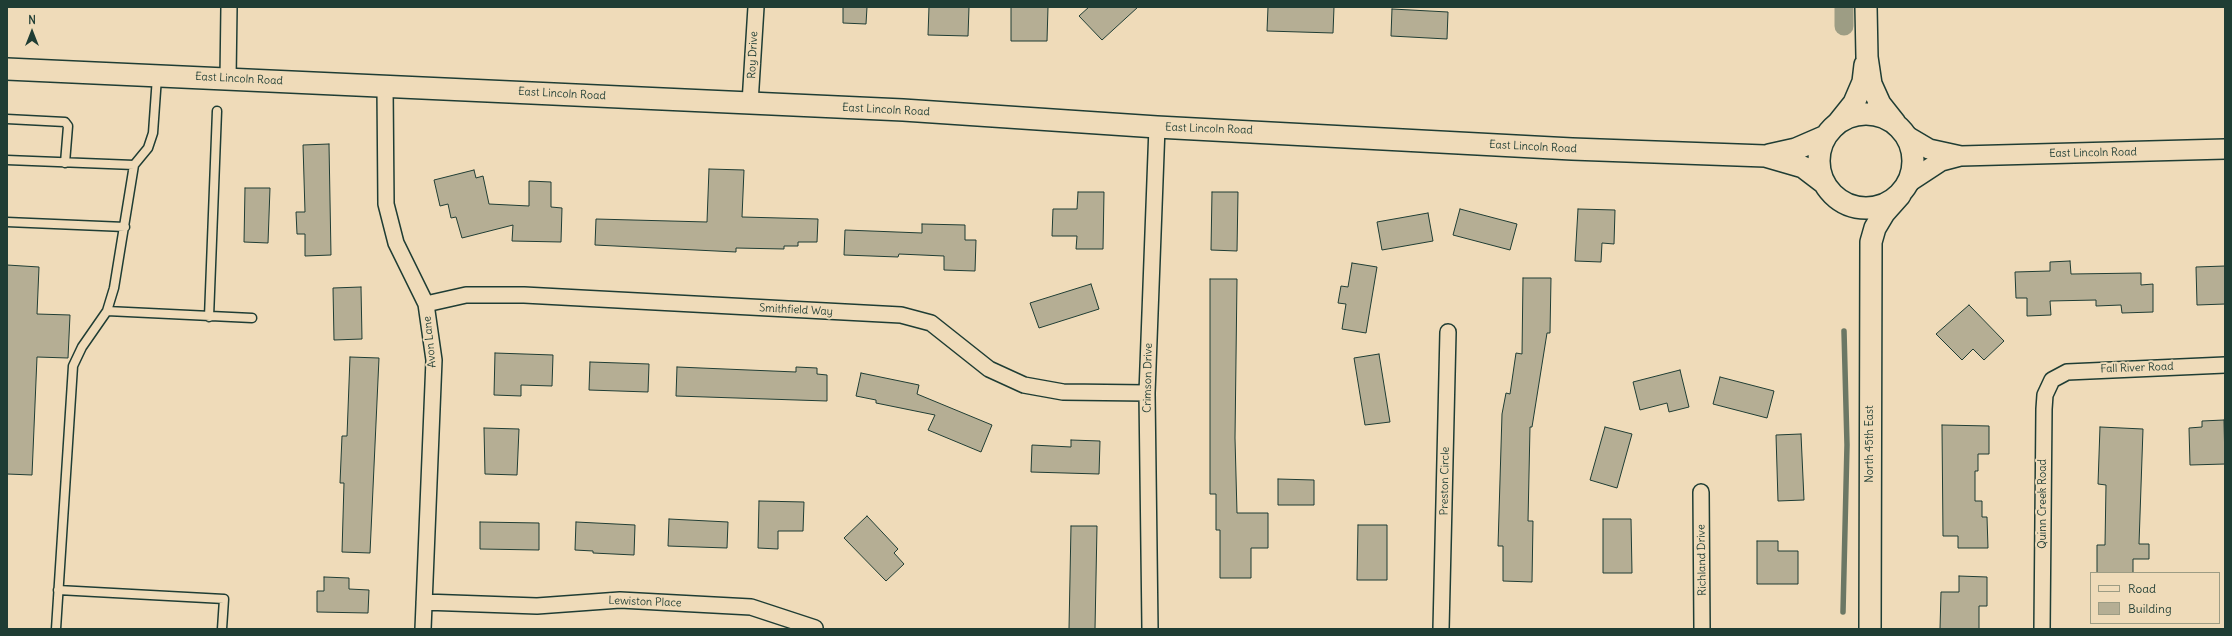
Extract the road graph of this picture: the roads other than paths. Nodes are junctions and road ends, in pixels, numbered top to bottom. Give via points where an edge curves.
1 (229, 7) edge
2 (756, 7) edge
3 (1866, 7) edge
4 (1867, 57) junction
5 (7, 69) edge
6 (157, 76) junction
7 (228, 79) junction
8 (385, 87) junction
9 (750, 103) junction
10 (217, 111) dead end
11 (7, 119) edge
12 (1157, 127) junction
13 (1832, 130) junction
14 (1901, 130) junction
15 (2225, 150) edge
16 (1765, 156) junction
17 (1961, 156) junction
18 (7, 160) edge
19 (65, 163) junction
20 (134, 165) junction
21 (1824, 183) junction
22 (1905, 188) junction
23 (1843, 202) junction
24 (7, 222) edge
25 (125, 228) junction
26 (1870, 259) junction
27 (426, 304) junction
28 (107, 311) junction
29 (209, 317) junction
30 (252, 318) dead end
31 (1448, 332) dead end
32 (2225, 365) edge
33 (2052, 380) joint
34 (1147, 393) junction
35 (1701, 492) dead end
36 (58, 590) junction
37 (424, 602) junction
38 (815, 628) dead end
39 (56, 629) edge
40 (222, 629) edge
41 (423, 629) edge
42 (1150, 629) edge
43 (1442, 629) edge
44 (1702, 629) edge
45 (1870, 629) edge
46 (2042, 629) edge

1 - 7 street
2 - 9 street, Roy Drive
3 - 4 main road
4 - 13 main road via 1863,82 1854,103
4 - 14 main road via 1870,84 1880,104
5 - 6 main road, East Lincoln Road
6 - 7 main road, East Lincoln Road
6 - 20 lane via 153,133 148,148
7 - 8 main road, East Lincoln Road
8 - 9 main road, East Lincoln Road
8 - 27 street, Avon Lane via 386,204 396,243
9 - 12 main road, East Lincoln Road via 903,110
10 - 29 lane
11 - 19 lane via 65,122 68,126
12 - 16 main road, East Lincoln Road via 1572,149
12 - 34 street, Crimson Drive
13 - 14 main road via 1851,116 1867,114 1882,116
13 - 16 main road, East Lincoln Road via 1796,149
13 - 21 main road via 1819,160
14 - 17 street, East Lincoln Road via 1929,149
14 - 22 main road via 1913,151 1914,166
15 - 17 street, East Lincoln Road
16 - 21 main road, East Lincoln Road via 1803,167
17 - 22 street, East Lincoln Road via 1941,161
18 - 19 lane
19 - 20 lane
20 - 25 lane
21 - 23 main road via 1832,194
22 - 23 main road via 1888,204 1873,208 1858,208
22 - 26 main road, North 45th East via 1875,228
23 - 26 main road, North 45th East via 1854,214 1861,228
24 - 25 lane
25 - 28 lane
26 - 45 main road, North 45th East
27 - 34 street, Smithfield Way via 466,295 524,295 901,315 931,323 989,369 1024,385 1063,392
27 - 37 street, Avon Lane via 434,360
28 - 29 lane
28 - 36 lane via 82,347 73,366
29 - 30 lane
31 - 43 street, Preston Circle
32 - 33 street, Fall River Road via 2067,372
33 - 46 street, Quinn Creek Road via 2045,395 2044,409
34 - 42 street, Crimson Drive
35 - 44 street, Richland Drive
36 - 39 lane
36 - 40 lane via 224,599
37 - 38 street, Lewiston Place via 538,606 620,600 751,607
37 - 41 street, Avon Lane

